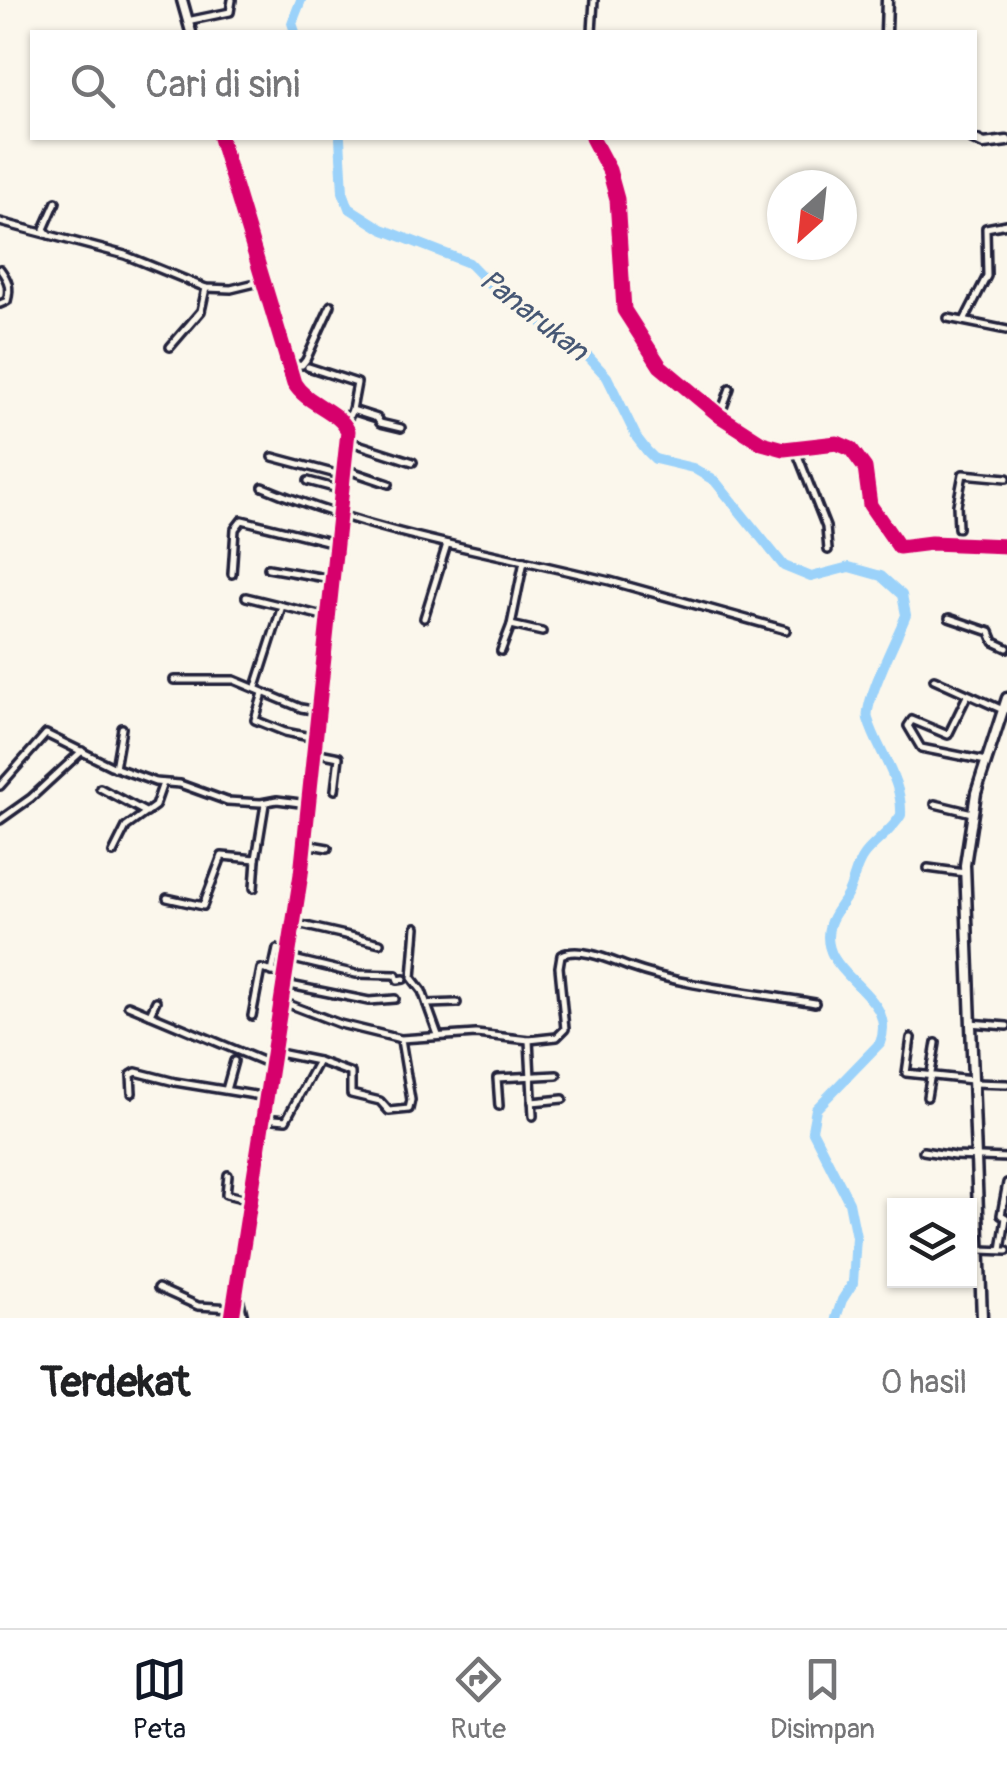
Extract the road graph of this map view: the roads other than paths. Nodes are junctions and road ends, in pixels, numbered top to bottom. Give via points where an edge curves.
1 (182, 0) edge
2 (232, 0) edge
3 (594, 0) edge
4 (887, 0) edge
5 (187, 21) junction
6 (190, 30) edge
7 (592, 30) edge
8 (886, 30) edge
9 (221, 140) edge
10 (593, 140) edge
11 (975, 140) edge
12 (1007, 141) edge
13 (56, 202) dead end
14 (0, 222) edge
15 (1007, 224) edge
16 (52, 237) junction
17 (0, 269) edge
18 (264, 281) junction
19 (206, 288) junction
20 (0, 304) edge
21 (332, 305) dead end
22 (948, 318) dead end
23 (964, 322) junction
24 (1007, 330) edge
25 (170, 347) dead end
26 (288, 366) junction
27 (308, 367) dead end
28 (730, 388) dead end
29 (352, 410) junction
30 (720, 416) junction
31 (346, 424) junction
32 (401, 428) dead end
33 (348, 441) junction
34 (796, 448) junction
35 (273, 457) dead end
36 (412, 462) dead end
37 (344, 472) junction
38 (1007, 478) edge
39 (308, 481) dead end
40 (389, 484) dead end
41 (263, 487) dead end
42 (342, 490) junction
43 (339, 514) junction
44 (958, 528) dead end
45 (335, 543) junction
46 (448, 544) junction
47 (1007, 546) edge
48 (828, 550) dead end
49 (524, 561) junction
50 (268, 568) dead end
51 (232, 574) dead end
52 (331, 579) junction
53 (246, 596) dead end
54 (282, 606) junction
55 (327, 617) junction
56 (424, 618) dead end
57 (949, 618) dead end
58 (511, 624) junction
59 (786, 630) dead end
60 (542, 632) dead end
61 (1007, 648) edge
62 (501, 650) dead end
63 (934, 679) dead end
64 (174, 680) dead end
65 (256, 688) junction
66 (264, 692) junction
67 (967, 696) junction
68 (1007, 698) edge
69 (1003, 710) junction
70 (318, 711) junction
71 (122, 728) dead end
72 (315, 738) junction
73 (82, 751) junction
74 (314, 752) junction
75 (986, 761) junction
76 (115, 768) junction
77 (163, 784) junction
78 (0, 786) edge
79 (100, 788) dead end
80 (335, 790) dead end
81 (265, 803) junction
82 (308, 804) junction
83 (935, 804) dead end
84 (147, 812) junction
85 (972, 813) junction
86 (0, 820) edge
87 (305, 844) junction
88 (328, 848) dead end
89 (114, 853) dead end
90 (256, 859) junction
91 (928, 868) dead end
92 (965, 873) junction
93 (254, 888) dead end
94 (167, 898) dead end
95 (293, 923) junction
96 (416, 927) dead end
97 (380, 943) dead end
98 (276, 949) dead end
99 (289, 958) junction
100 (272, 972) junction
101 (404, 979) dead end
102 (286, 980) junction
103 (394, 999) dead end
104 (156, 1000) dead end
105 (283, 1002) junction
106 (457, 1003) dead end
107 (815, 1003) dead end
108 (427, 1004) junction
109 (128, 1005) dead end
110 (150, 1014) junction
111 (252, 1016) dead end
112 (970, 1023) junction
113 (1007, 1026) edge
114 (438, 1035) junction
115 (911, 1038) dead end
116 (401, 1039) junction
117 (529, 1040) junction
118 (936, 1043) dead end
119 (274, 1052) junction
120 (234, 1061) dead end
121 (318, 1061) junction
122 (272, 1065) junction
123 (557, 1074) dead end
124 (531, 1077) junction
125 (931, 1077) junction
126 (972, 1082) junction
127 (1007, 1084) edge
128 (226, 1090) junction
129 (132, 1093) dead end
130 (267, 1097) junction
131 (927, 1097) dead end
132 (563, 1099) dead end
133 (532, 1102) junction
134 (499, 1106) dead end
135 (532, 1116) dead end
136 (263, 1118) junction
137 (923, 1152) dead end
138 (975, 1155) junction
139 (1007, 1158) edge
140 (228, 1175) dead end
141 (1007, 1183) edge
142 (250, 1200) junction
143 (978, 1250) junction
144 (1004, 1250) edge
145 (158, 1288) dead end
146 (235, 1298) junction
147 (232, 1313) edge
148 (244, 1318) edge
149 (982, 1318) edge

1 - 5 street
2 - 5 street via 230,12
3 - 7 street
4 - 8 street
5 - 6 street
9 - 18 street
10 - 30 street via 615,190 625,313 664,371
11 - 12 street
13 - 16 street via 44,229
14 - 16 street
15 - 23 street via 986,228 988,276
16 - 19 street via 125,254
17 - 20 street via 9,282 7,301
18 - 19 street
18 - 26 street
19 - 25 street via 202,311
21 - 26 street via 306,360
22 - 23 street
23 - 24 street
26 - 31 street via 303,396
27 - 29 street via 356,382
28 - 30 street
29 - 31 street
29 - 32 street
30 - 34 street via 762,444
31 - 33 street
33 - 36 street
33 - 37 street
34 - 47 street via 837,443 860,457 870,505 900,548
34 - 48 street
35 - 37 street
37 - 40 street
37 - 42 street
38 - 44 street via 962,474
39 - 42 street
41 - 43 street
42 - 43 street
43 - 45 street
43 - 46 street
45 - 51 street via 242,520
45 - 52 street
46 - 49 street
46 - 56 street
49 - 58 street
49 - 59 street
50 - 52 street
52 - 55 street
53 - 54 street
54 - 55 street
54 - 65 street
55 - 70 street
57 - 61 street via 990,632 994,643
58 - 60 street
58 - 62 street
63 - 67 street
64 - 65 street via 223,679
65 - 66 street
66 - 70 street
66 - 72 street via 254,720
67 - 69 street
67 - 75 street via 948,735 912,720 908,726 920,747
68 - 69 street
69 - 75 street
70 - 72 street
71 - 76 street
72 - 74 street
73 - 76 street
73 - 78 street via 44,735
73 - 86 street
74 - 80 street via 339,756
74 - 82 street
75 - 85 street
76 - 77 street
77 - 81 street
77 - 84 street
79 - 84 street
81 - 82 street
81 - 90 street
82 - 87 street
83 - 85 street
84 - 89 street via 126,827
85 - 92 street
87 - 88 street
87 - 95 street
90 - 93 street
90 - 94 street via 222,856 203,906
91 - 92 street
92 - 112 street
95 - 97 street
95 - 99 street
96 - 108 street via 412,978
98 - 100 street
99 - 101 street
99 - 102 street
100 - 102 street
100 - 111 street via 261,970
102 - 103 street via 369,1002
102 - 105 street
104 - 110 street
105 - 116 street
105 - 119 street
106 - 108 street
107 - 117 street via 676,982 568,952 558,967 565,1029
108 - 114 street
109 - 110 street
110 - 122 street
112 - 113 street
112 - 126 street
114 - 116 street
114 - 117 street
115 - 125 street via 905,1072
116 - 121 street via 407,1111 389,1112 380,1101 352,1094 352,1074
117 - 124 street
118 - 125 street
119 - 121 street
119 - 122 street
120 - 128 street
121 - 136 street via 288,1119
122 - 130 street
123 - 124 street
124 - 133 street
124 - 134 street via 497,1078
125 - 126 street
125 - 131 street
126 - 127 street
126 - 138 street
128 - 129 street via 136,1072
128 - 130 street
130 - 136 street
132 - 133 street
133 - 135 street
136 - 142 street
137 - 138 street
138 - 139 street
138 - 143 street
140 - 142 street via 226,1194
141 - 144 street
142 - 146 street
143 - 144 street
143 - 149 street
145 - 147 street
146 - 147 street
146 - 148 street

